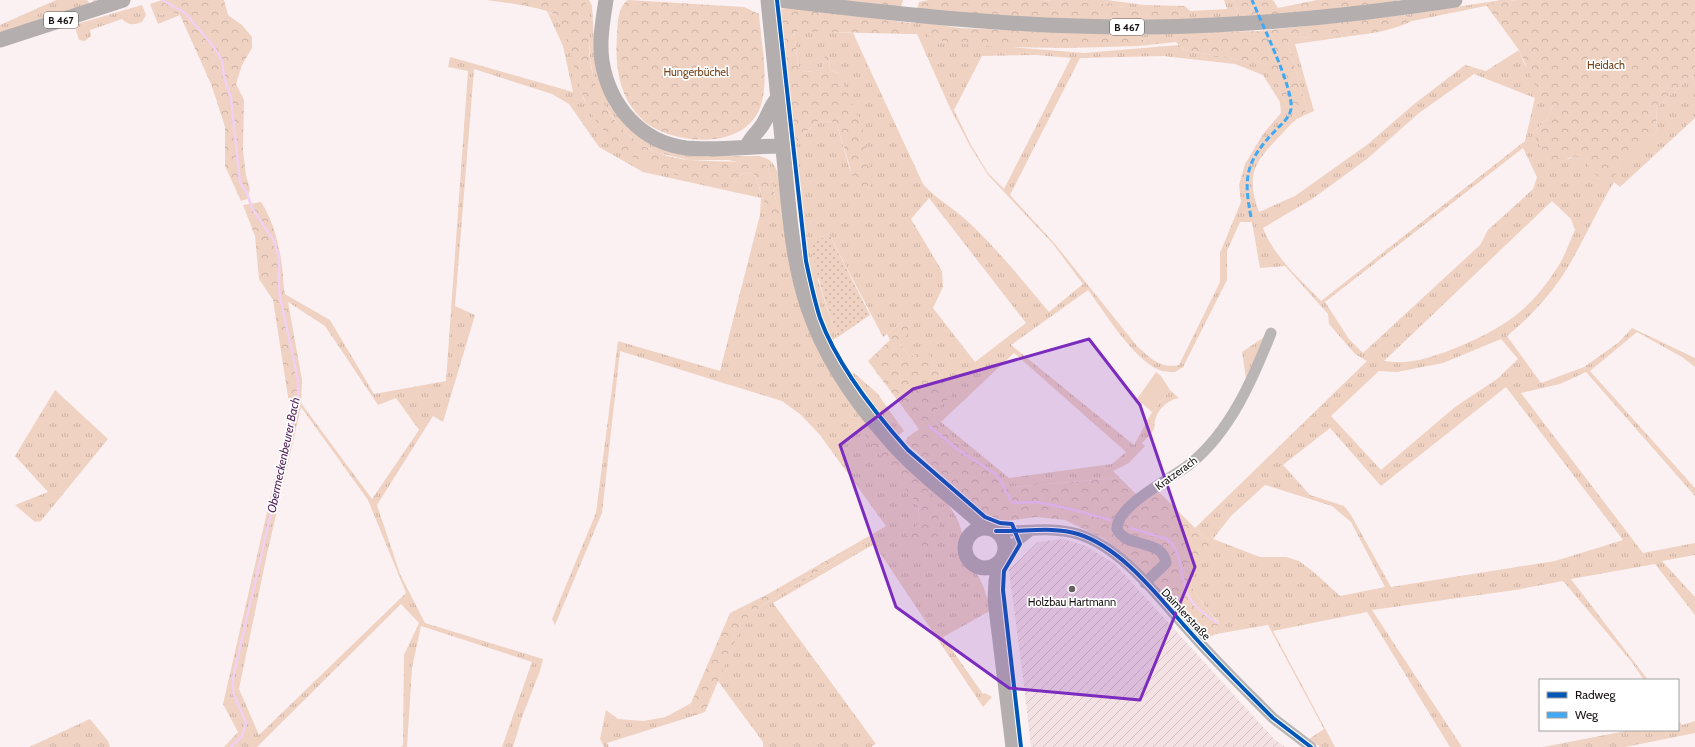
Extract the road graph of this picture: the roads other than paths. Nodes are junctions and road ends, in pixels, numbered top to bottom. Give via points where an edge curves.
1 (123, 0) edge
2 (594, 0) edge
3 (606, 0) edge
4 (768, 0) edge
5 (780, 0) edge
6 (1455, 0) edge
7 (603, 20) junction
8 (0, 40) edge
9 (777, 99) junction
10 (746, 146) junction
11 (783, 146) junction
12 (1271, 333) dead end
13 (954, 501) junction
14 (991, 529) junction
15 (1030, 531) junction
16 (968, 536) junction
17 (1002, 556) junction
18 (980, 567) junction
19 (1145, 583) junction
20 (995, 600) junction
21 (1013, 747) edge
22 (1311, 747) edge

1 - 8 main road, B 467
2 - 7 main road
3 - 7 main road
4 - 9 main road
5 - 6 main road, B 467 via 1019,24 1148,27 1270,22 1356,15
7 - 10 main road via 601,46 607,81 615,102 636,126 653,138 672,145 700,149
9 - 10 main road via 763,125
9 - 11 main road
10 - 11 main road
11 - 13 main road via 793,246 808,308 822,342 845,382 885,435 909,461
12 - 19 street, Kratzerach via 1246,392 1210,444 1190,465 1139,500 1118,521 1117,529 1123,537 1159,550 1165,558 1166,563
13 - 14 main road
13 - 16 main road
14 - 15 street, Daimlerstraße
14 - 16 main road via 975,530
14 - 17 main road via 1004,540
15 - 17 street
15 - 19 street, Daimlerstraße via 1053,529 1092,540 1118,557
16 - 18 main road via 965,545 966,555 972,563
17 - 18 main road via 989,568
17 - 20 main road
18 - 20 main road
19 - 22 street, Daimlerstraße via 1254,699
20 - 21 main road

